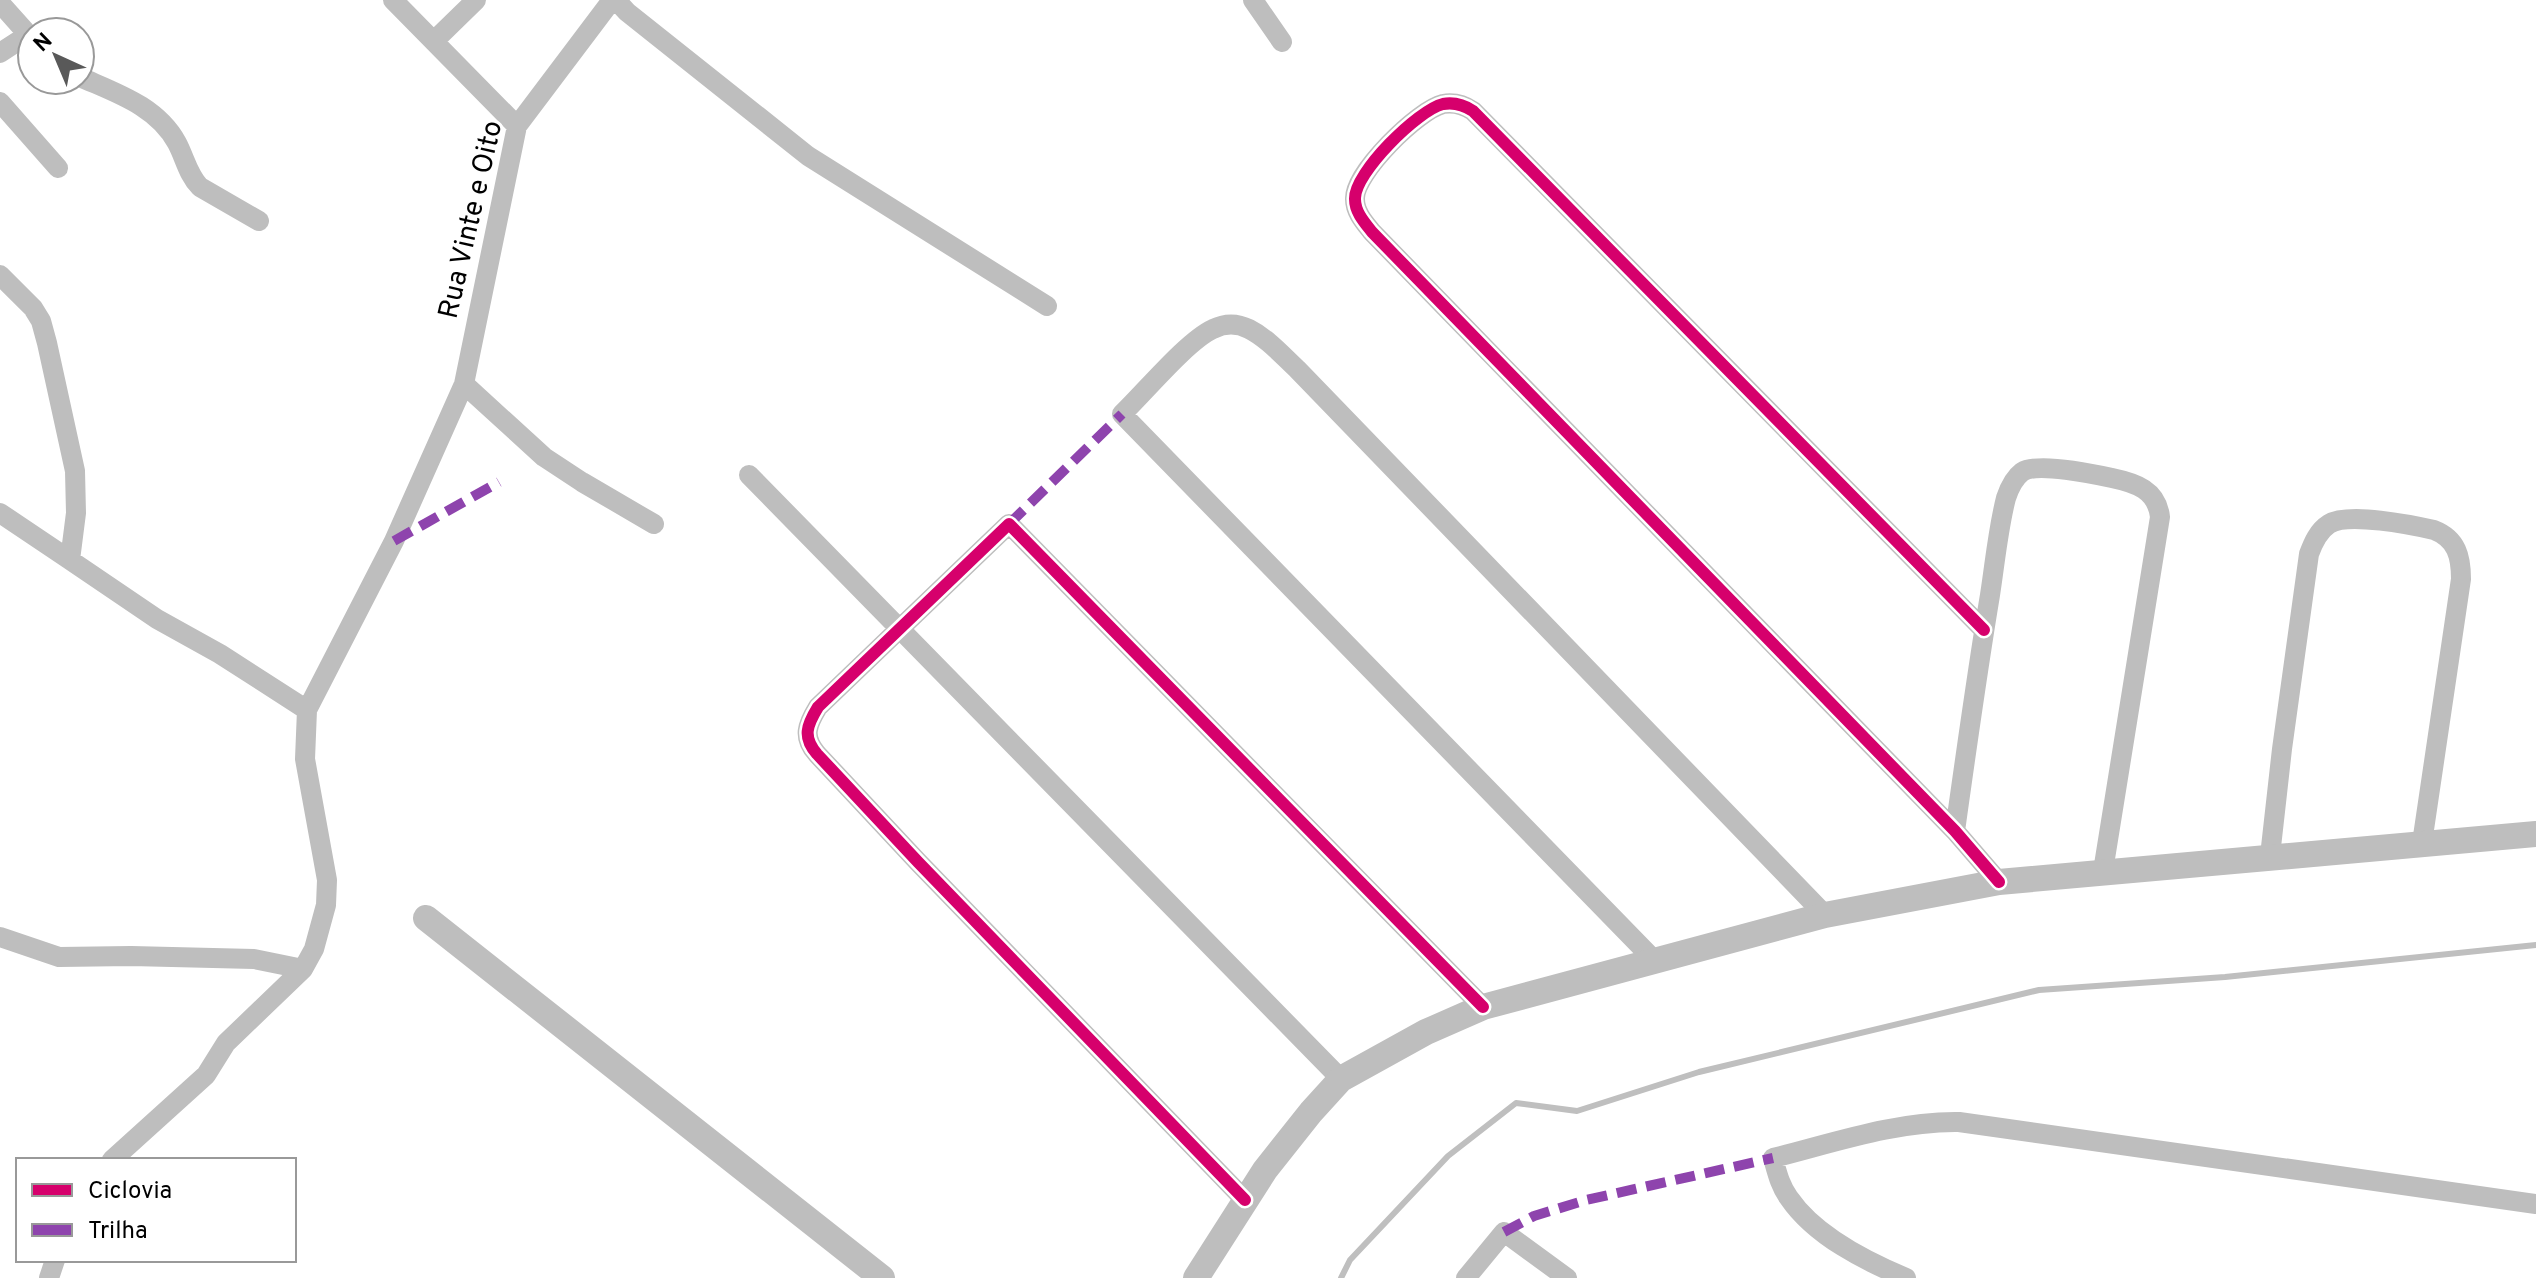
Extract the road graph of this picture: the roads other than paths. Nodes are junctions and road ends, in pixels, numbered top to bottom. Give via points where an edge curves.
1 (393, 0) edge
2 (476, 0) edge
3 (614, 0) edge
4 (1253, 0) edge
5 (0, 3) edge
6 (16, 25) edge
7 (434, 41) junction
8 (1282, 42) dead end
9 (96, 85) edge
10 (0, 102) edge
11 (517, 126) junction
12 (58, 168) dead end
13 (259, 221) dead end
14 (0, 275) edge
15 (1047, 306) dead end
16 (464, 384) junction
17 (749, 475) dead end
18 (0, 513) edge
19 (654, 524) dead end
20 (70, 560) junction
21 (900, 628) junction
22 (1984, 630) junction
23 (307, 710) junction
24 (1955, 831) junction
25 (2536, 834) edge
26 (2422, 843) junction
27 (2270, 856) junction
28 (2103, 871) junction
29 (1999, 882) junction
30 (1825, 915) junction
31 (426, 918) dead end
32 (0, 937) edge
33 (1654, 960) junction
34 (303, 969) junction
35 (1483, 1007) junction
36 (1341, 1079) junction
37 (114, 1158) edge
38 (1245, 1200) junction
39 (2536, 1204) edge
40 (882, 1278) edge
41 (1196, 1278) edge
42 (1466, 1278) edge
43 (1567, 1278) edge
44 (1906, 1278) edge

1 - 7 street
2 - 7 street
3 - 11 street, Rua Vinte e Oito
3 - 15 street via 808,156
4 - 8 street
5 - 6 street
7 - 11 street
9 - 13 street via 148,109 176,141 196,183
10 - 12 street
11 - 16 street, Rua Vinte e Oito
14 - 20 street via 33,308 47,343 75,471
16 - 19 street via 544,457
16 - 23 street, Rua Vinte e Oito via 394,541
17 - 21 street
18 - 20 street
20 - 23 street
21 - 35 street via 1009,524
21 - 36 street
21 - 38 street via 818,707 806,730 809,745
22 - 24 street
22 - 24 street via 1473,111 1454,104 1432,108 1368,169 1355,198 1372,232
22 - 28 street via 2007,497 2022,472 2044,468 2102,476 2139,485 2153,497 2159,523
23 - 34 street via 305,759 327,880 326,905
24 - 29 street
25 - 26 street
26 - 27 street
26 - 27 street via 2461,558 2434,530 2345,519 2324,528 2309,554
27 - 28 street
28 - 29 street
29 - 30 street
30 - 33 street
30 - 33 street via 1277,351 1257,334 1232,324 1199,337 1122,414
31 - 40 street
32 - 34 street via 59,957 254,959
33 - 35 street
34 - 37 street via 240,1027 199,1082
35 - 36 street
36 - 38 street
38 - 41 street
39 - 44 street via 1959,1122 1897,1128 1773,1158 1787,1197 1814,1225
42 - 43 street via 1504,1232

